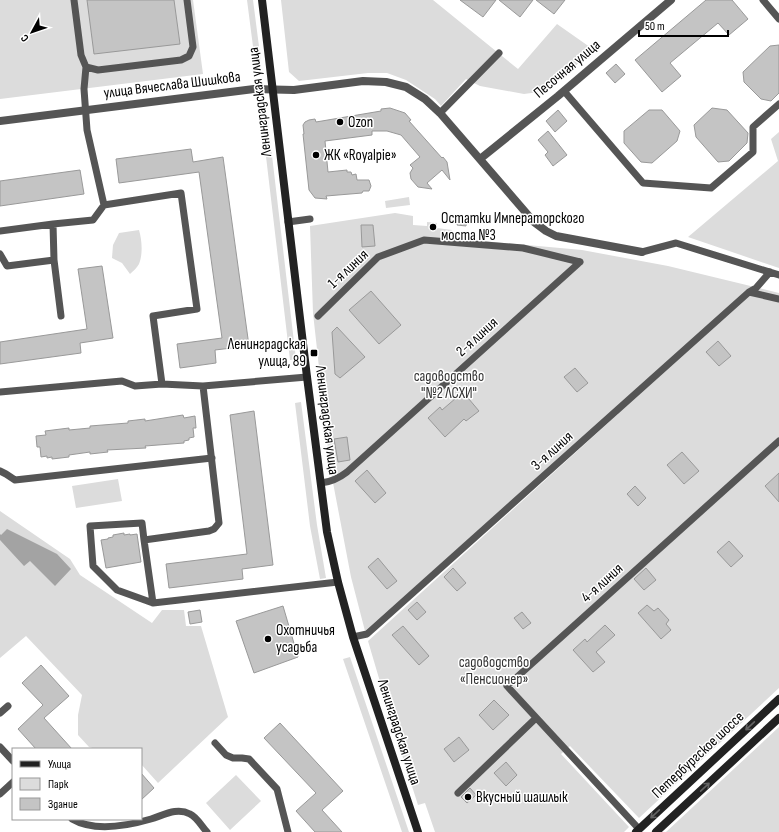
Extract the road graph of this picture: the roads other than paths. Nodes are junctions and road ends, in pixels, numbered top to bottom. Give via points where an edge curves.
1 (74, 0) edge
2 (187, 0) edge
3 (262, 0) edge
4 (671, 0) edge
5 (763, 0) edge
6 (779, 19) edge
7 (499, 53) dead end
8 (86, 67) junction
9 (273, 90) junction
10 (564, 91) junction
11 (779, 104) edge
12 (85, 110) junction
13 (440, 113) junction
14 (0, 121) edge
15 (480, 159) junction
16 (104, 205) junction
17 (310, 219) dead end
18 (288, 222) junction
19 (53, 224) junction
20 (0, 231) edge
21 (642, 252) joint
22 (0, 254) edge
23 (54, 260) junction
24 (580, 262) joint
25 (770, 272) junction
26 (779, 275) edge
27 (749, 292) junction
28 (779, 299) edge
29 (61, 316) dead end
30 (318, 316) dead end
31 (307, 377) junction
32 (162, 384) junction
33 (203, 386) junction
34 (0, 392) edge
35 (779, 441) edge
36 (212, 458) junction
37 (0, 471) edge
38 (321, 483) junction
39 (144, 540) junction
40 (338, 582) junction
41 (153, 604) junction
42 (353, 637) junction
43 (779, 699) edge
44 (8, 706) dead end
45 (0, 713) edge
46 (779, 718) edge
47 (536, 719) junction
48 (214, 743) dead end
49 (0, 747) edge
50 (12, 760) edge
51 (12, 783) edge
52 (458, 793) dead end
53 (0, 794) edge
54 (73, 820) edge
55 (89, 826) junction
56 (638, 830) edge
57 (95, 832) edge
58 (207, 832) edge
59 (288, 832) edge
60 (418, 832) edge
61 (656, 832) edge

1 - 8 lane via 81,55
2 - 8 lane via 192,47 189,56 181,60 98,70
3 - 9 street, Ленинградская улица
4 - 10 street, Песочная улица
5 - 6 lane
7 - 13 lane
8 - 12 lane
9 - 12 street, улица Вячеслава Шишкова via 254,89
9 - 13 street, улица Вячеслава Шишкова via 363,81 386,82 406,87 425,99
9 - 18 street, Ленинградская улица
10 - 11 lane via 644,183 711,188 753,152 753,127
10 - 15 street, Песочная улица
12 - 14 street, улица Вячеслава Шишкова
12 - 16 lane
13 - 15 street, улица Вячеслава Шишкова
15 - 21 street, улица Вячеслава Шишкова via 534,222 546,231 556,236
16 - 19 lane via 93,220
16 - 32 lane via 181,193 197,310 153,316
17 - 18 lane
18 - 31 street, Ленинградская улица
19 - 20 lane
19 - 23 lane
21 - 25 lane via 676,243
22 - 23 lane via 7,266
23 - 29 lane
24 - 30 lane, 1-я линия via 523,248 424,240 378,257
24 - 38 lane, 2-я линия via 338,479
25 - 26 lane
25 - 27 lane, 3-я линия
27 - 28 lane
27 - 42 lane, 3-я линия via 367,634
31 - 33 lane
31 - 38 street, Ленинградская улица
32 - 33 lane
32 - 34 lane via 135,386 122,381
33 - 36 lane
35 - 47 lane, 4-я линия via 506,686
36 - 37 lane via 15,480
36 - 39 lane via 219,522 217,526 209,532
38 - 40 street, Ленинградская улица via 327,532
39 - 41 lane
39 - 41 lane via 142,524 90,526 93,566 117,590
40 - 41 lane
40 - 42 street, Ленинградская улица
42 - 60 street, Ленинградская улица
43 -> 56 street, Петербургское шоссе
44 - 45 lane
61 -> 46 street, Петербургское шоссе
47 - 52 lane
47 - 56 lane, 4-я линия
48 - 59 lane via 226,755 249,759 277,789
49 - 50 lane
51 - 53 lane
54 - 55 lane
55 - 57 lane
55 - 58 lane via 122,826 178,811 191,814

